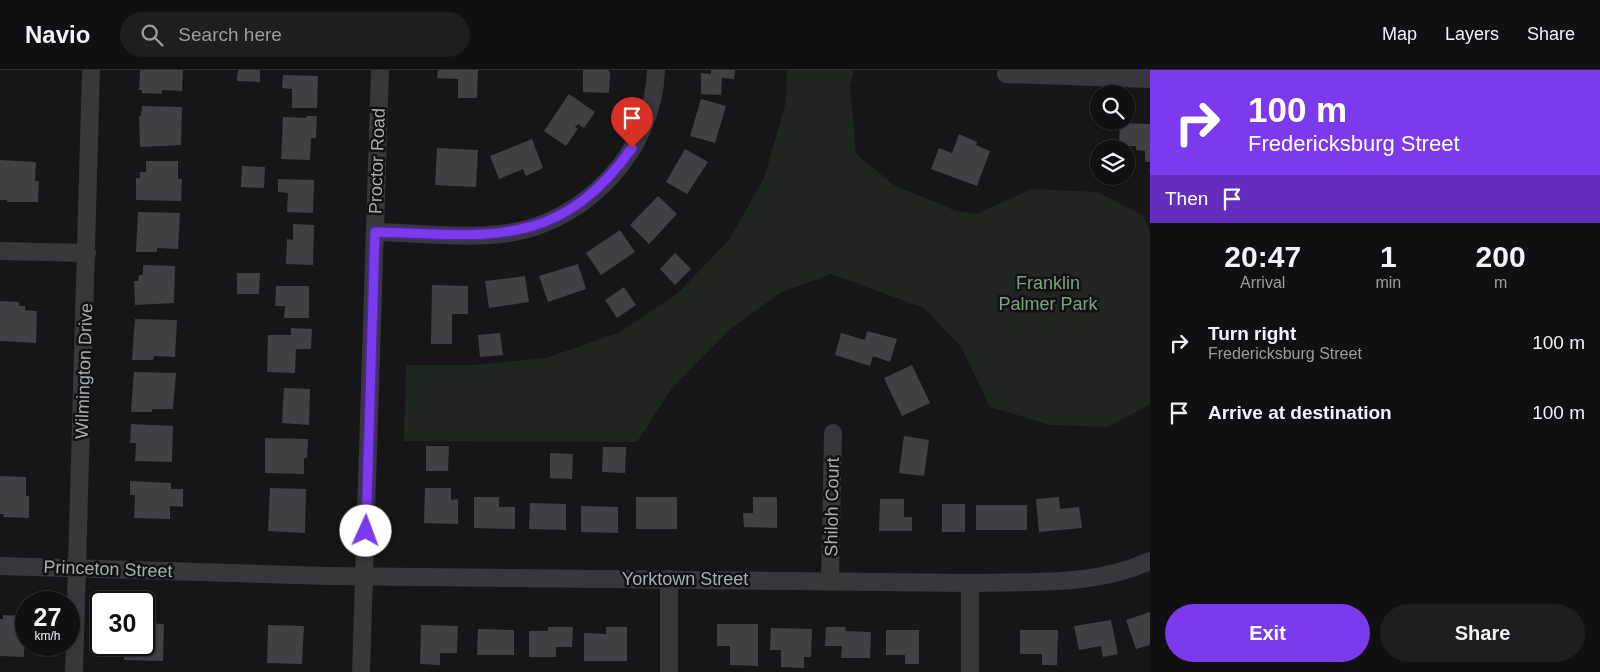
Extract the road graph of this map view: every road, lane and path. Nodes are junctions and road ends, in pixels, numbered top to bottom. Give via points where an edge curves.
1 (91, 70) edge
2 (380, 70) edge
3 (656, 70) edge
4 (1006, 74) dead end
5 (1150, 79) edge
6 (375, 232) junction
7 (0, 251) edge
8 (87, 253) junction
9 (833, 433) dead end
10 (1150, 561) edge
11 (0, 566) edge
12 (78, 568) junction
13 (216, 573) joint
14 (364, 576) junction
15 (669, 579) junction
16 (830, 580) junction
17 (970, 583) junction
18 (74, 672) edge
19 (361, 672) edge
20 (669, 672) edge
21 (970, 672) edge

1 - 8 street, Wilmington Drive
2 - 6 street, Proctor Road
3 - 6 street via 648,113 632,148 614,174 564,214 510,233
4 - 5 street
6 - 14 street, Proctor Road
7 - 8 street
8 - 12 street, Wilmington Drive
9 - 16 street, Shiloh Court
10 - 17 street, Yorktown Street via 1117,573 1073,582
11 - 12 street, Princeton Street
12 - 13 street, Princeton Street
12 - 18 street, Wilmington Drive
13 - 14 street, Yorktown Street
14 - 15 street, Yorktown Street
14 - 19 street, Proctor Road
15 - 16 street, Yorktown Street
15 - 20 street
16 - 17 street, Yorktown Street
17 - 21 street

